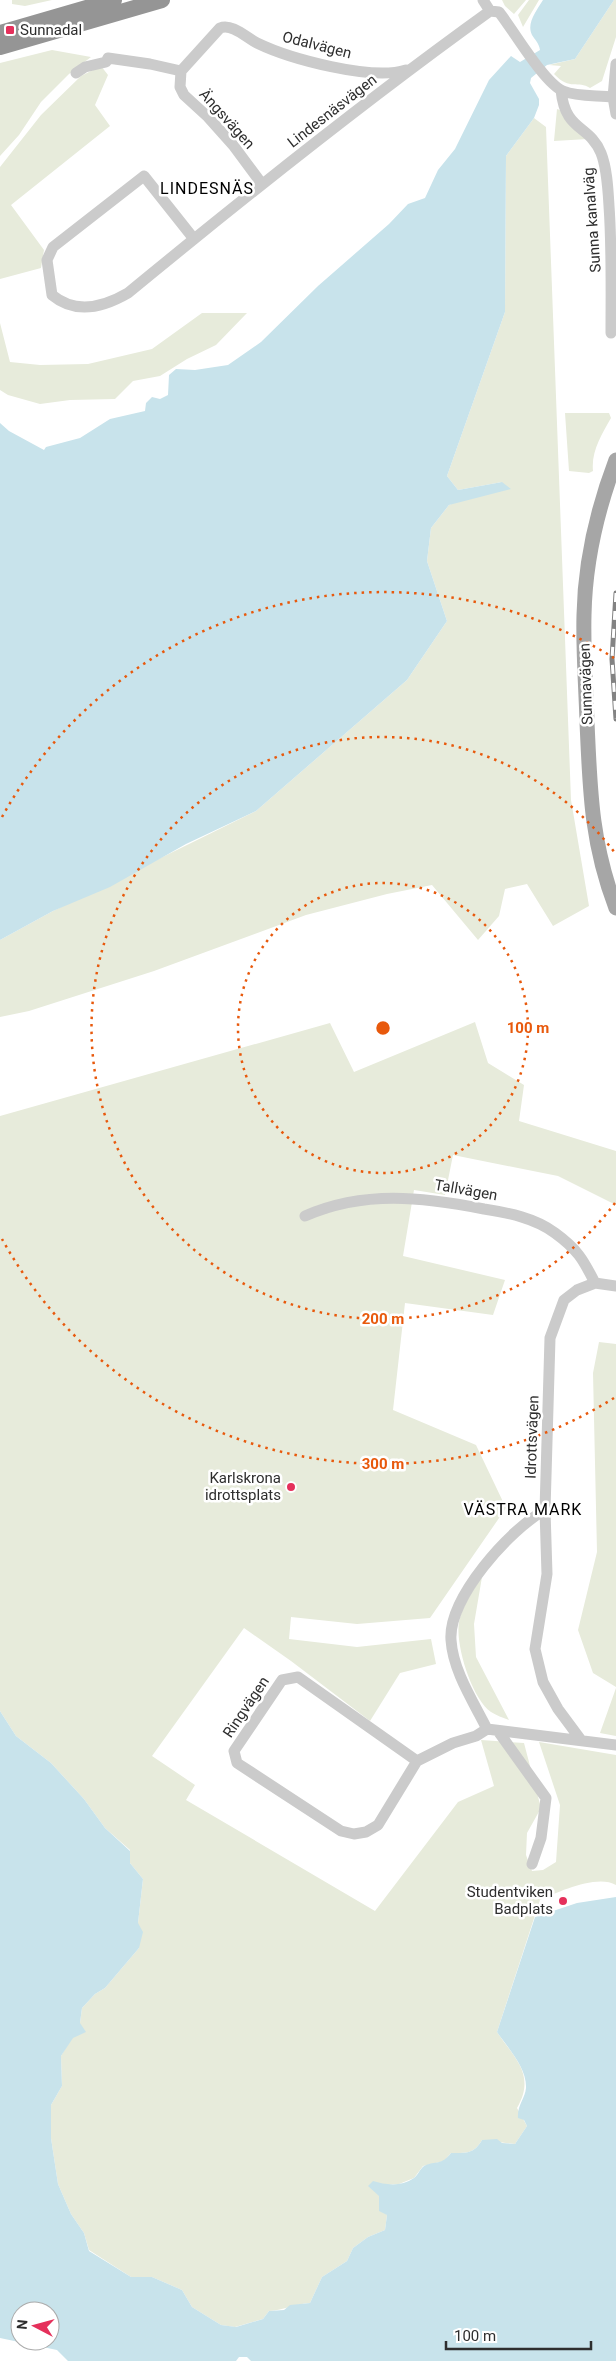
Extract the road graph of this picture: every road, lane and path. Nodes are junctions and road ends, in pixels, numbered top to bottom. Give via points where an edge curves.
1 (114, 0) edge
2 (162, 0) edge
3 (483, 0) edge
4 (490, 10) junction
5 (0, 33) edge
6 (0, 47) edge
7 (616, 64) edge
8 (410, 69) junction
9 (181, 72) junction
10 (76, 73) dead end
11 (561, 90) junction
12 (613, 97) junction
13 (616, 114) edge
14 (262, 184) junction
15 (194, 238) junction
16 (611, 333) dead end
17 (616, 460) edge
18 (616, 908) edge
19 (305, 1216) dead end
20 (595, 1282) junction
21 (616, 1286) edge
22 (545, 1510) junction
23 (492, 1730) junction
24 (581, 1740) junction
25 (616, 1746) edge
26 (417, 1761) junction
27 (532, 1864) dead end

1 - 5 highway
2 - 6 highway
3 - 4 street
4 - 8 street, Lindesnäsvägen
4 - 11 street via 499,12 549,82
7 - 12 street
8 - 9 street, Odalvägen via 382,72 311,62 287,56 223,26
8 - 14 street, Lindesnäsvägen
9 - 10 street via 108,58 106,62 85,67
9 - 14 street, Ängsvägen via 180,87 184,95 214,124
11 - 12 street
11 - 16 street, Sunna kanalväg via 563,106 571,121 592,139 601,154 612,242
12 - 13 street
14 - 15 street, Lindesnäsvägen
15 - 15 street, Lindesnäsvägen via 110,304 74,307 52,295 47,260 53,247 144,176
17 - 18 main road, Sunnavägen via 600,505 591,546 583,617 592,823 599,858
19 - 20 street, Tallvägen via 326,1207 387,1198 423,1198 507,1213 555,1232 581,1255
20 - 21 street
20 - 22 street, Idrottsvägen via 564,1300 550,1338
22 - 23 street via 534,1516 490,1558 470,1584 456,1614 450,1639 461,1676
22 - 24 street, Idrottsvägen via 547,1574 535,1649 543,1682
23 - 24 street
23 - 26 street via 453,1743
23 - 27 street via 546,1798 541,1838
24 - 25 street
26 - 26 street, Ringvägen via 298,1677 282,1680 234,1752 237,1763 341,1831 354,1834 378,1825

